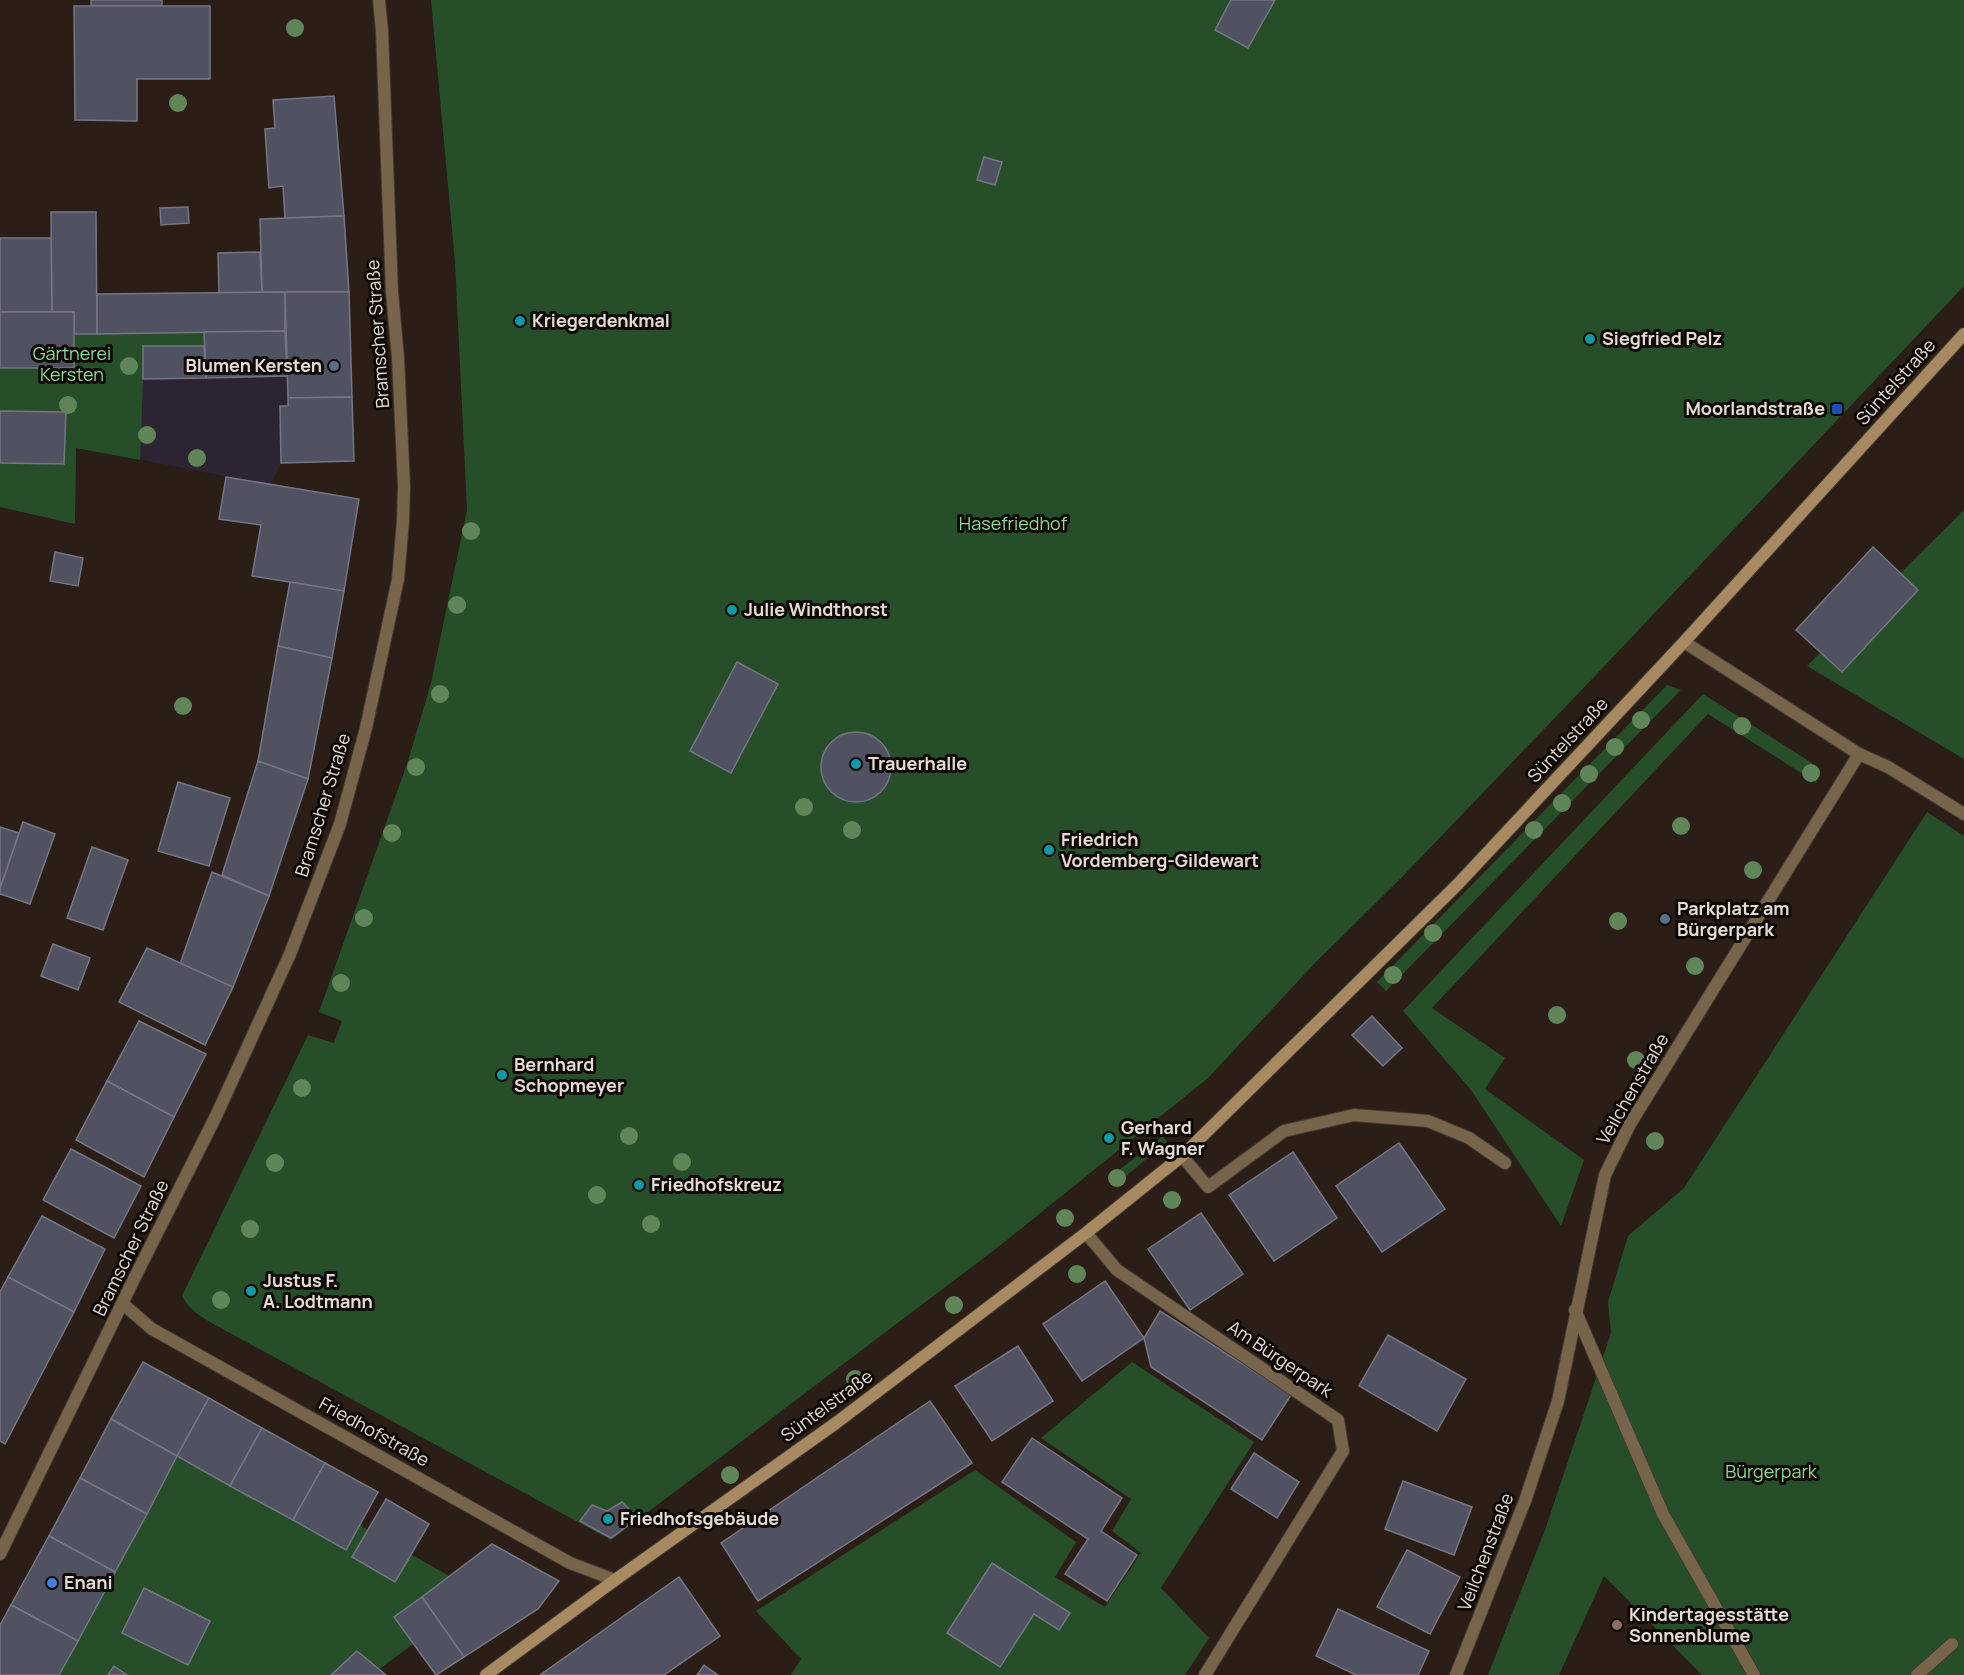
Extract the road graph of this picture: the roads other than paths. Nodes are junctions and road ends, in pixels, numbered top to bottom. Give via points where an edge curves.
1 (379, 0) edge
2 (1964, 334) edge
3 (1684, 642) junction
4 (1859, 754) junction
5 (1964, 814) edge
6 (1182, 1156) junction
7 (1505, 1163) dead end
8 (1086, 1233) junction
9 (123, 1304) junction
10 (1575, 1310) junction
11 (0, 1554) edge
12 (615, 1580) junction
13 (1952, 1644) dead end
14 (486, 1675) edge
15 (1204, 1675) edge
16 (1456, 1675) edge
17 (1754, 1675) edge
18 (1917, 1675) edge

1 - 9 street, Bramscher Straße via 404,486 398,579 366,728 323,873 216,1116
2 - 3 street, Süntelstraße
3 - 4 street
3 - 6 street, Süntelstraße via 1458,884
4 - 5 street via 1888,767
4 - 10 street, Veilchenstraße via 1630,1124 1605,1175
6 - 7 street via 1208,1187 1284,1131 1354,1115 1428,1121 1469,1138
6 - 8 street, Süntelstraße
8 - 12 street, Süntelstraße via 836,1423
8 - 15 street, Am Bürgerpark via 1117,1270 1338,1420 1343,1451
9 - 11 street, Bramscher Straße
9 - 12 street, Friedhofstraße via 152,1329 570,1563
10 - 16 street, Veilchenstraße via 1558,1401 1525,1501
10 - 17 street via 1663,1514
12 - 14 street, Süntelstraße
13 - 18 street

